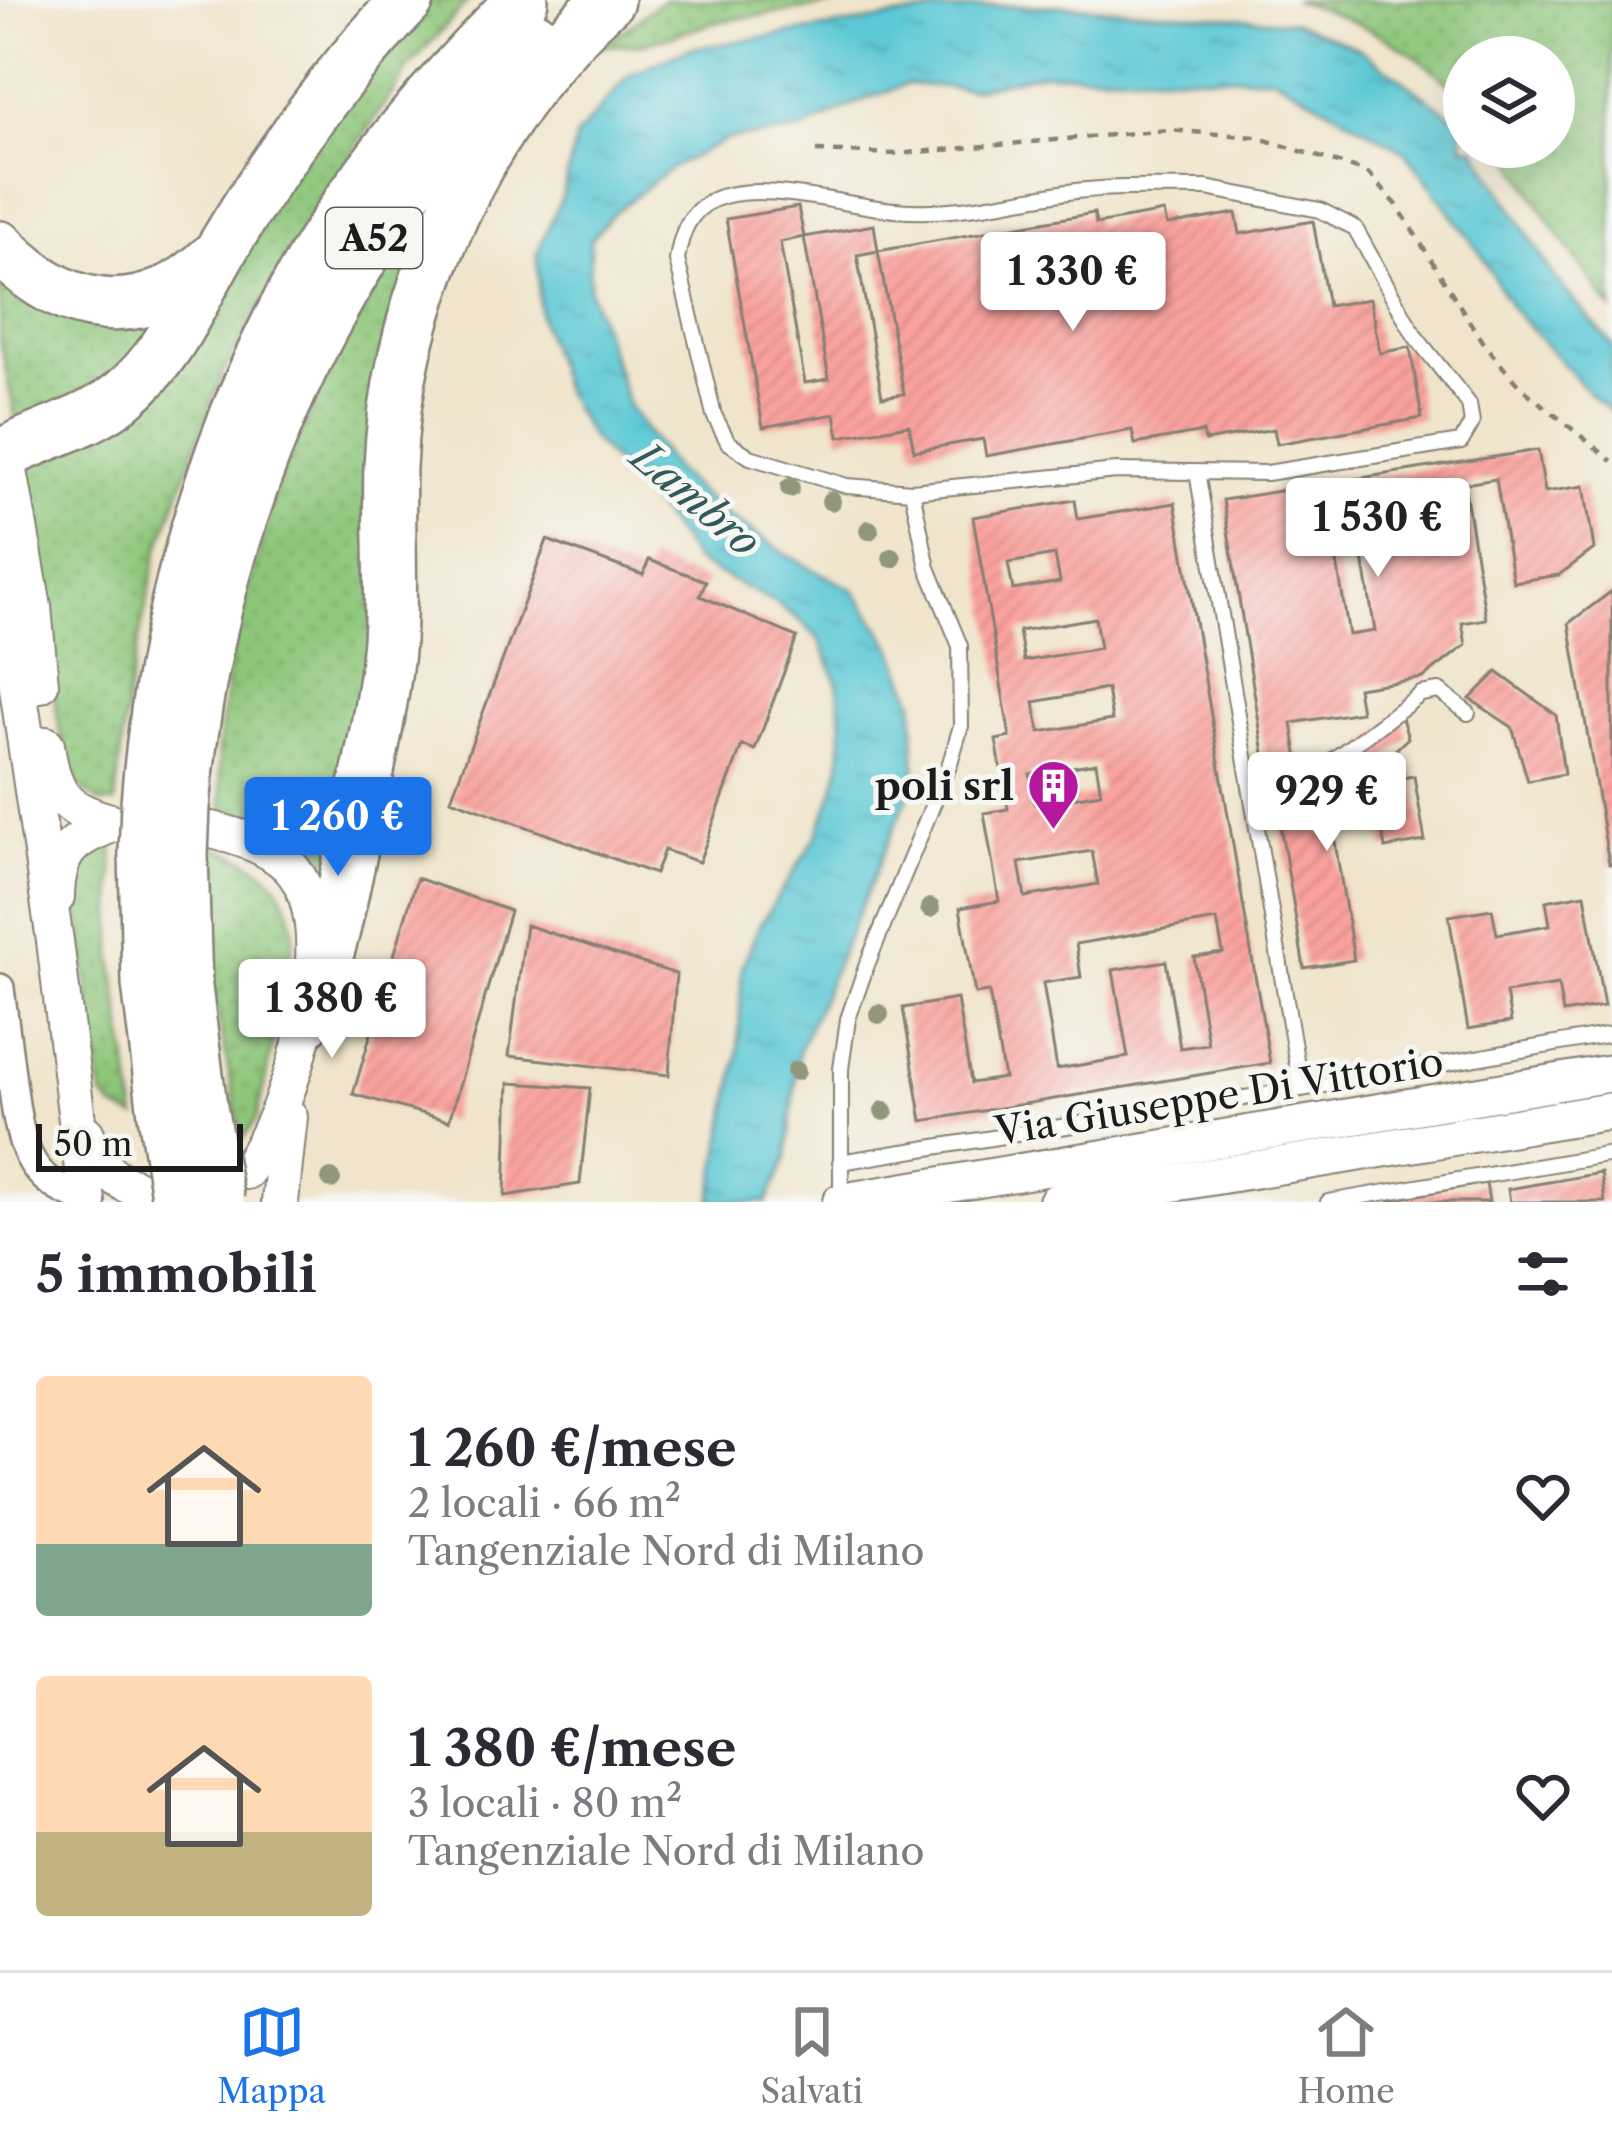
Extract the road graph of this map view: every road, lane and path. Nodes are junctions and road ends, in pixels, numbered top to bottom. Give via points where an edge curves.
1 (408, 0) edge
2 (522, 0) edge
3 (573, 0) edge
4 (608, 0) edge
5 (0, 247) edge
6 (221, 251) junction
7 (2, 447) edge
8 (1198, 472) junction
9 (913, 491) junction
10 (0, 506) edge
11 (0, 581) edge
12 (8, 627) junction
13 (1468, 713) dead end
14 (1255, 818) junction
15 (164, 829) junction
16 (55, 940) junction
17 (0, 988) edge
18 (304, 1022) junction
19 (1612, 1034) edge
20 (1612, 1073) edge
21 (290, 1083) junction
22 (73, 1084) junction
23 (1301, 1089) junction
24 (182, 1110) junction
25 (1612, 1112) edge
26 (1612, 1154) edge
27 (840, 1162) junction
28 (232, 1187) edge
29 (163, 1197) edge
30 (87, 1200) edge
31 (280, 1202) edge
32 (841, 1202) edge
33 (1057, 1202) edge
34 (1332, 1202) edge

1 - 6 highway via 288,146
2 - 15 highway, A52 via 371,172 321,248 220,456 160,682
3 - 15 highway, A52 via 430,157 350,276 291,390 238,518
4 - 18 highway via 535,78 487,152 419,303 390,464 382,701 327,968
5 - 6 highway via 47,289 108,305 173,288
6 - 7 highway via 145,374 90,417
7 - 15 street via 33,607 51,779 84,816
8 - 9 lane via 1118,471
8 - 9 lane via 1267,473 1461,442 1472,423 1469,404 1415,336 1355,229 1336,217 1205,188 1094,189 929,212 764,193 711,201 692,216 677,260 714,415 728,442 750,457 847,486
8 - 14 lane
9 - 27 lane via 928,568 960,646 961,725 848,1019
10 - 12 street via 15,588
11 - 12 street
12 - 16 street
13 - 14 lane via 1439,691 1421,694
14 - 23 lane
15 - 16 street via 79,839 64,853
15 - 18 street via 267,849 290,867 312,921
15 - 24 highway, A52 via 186,988
16 - 22 street
17 - 30 street via 20,1137 48,1181
18 - 21 street
19 - 23 lane
20 - 32 street, Via Giuseppe Di Vittorio
21 - 28 street via 270,1135
21 - 31 street
22 - 29 street via 101,1165
22 - 30 street
23 - 27 lane
24 - 28 highway, A52, bridge
24 - 29 highway, A52, bridge
25 - 33 street, Via Giuseppe Di Vittorio
26 - 34 lane
27 - 32 lane

